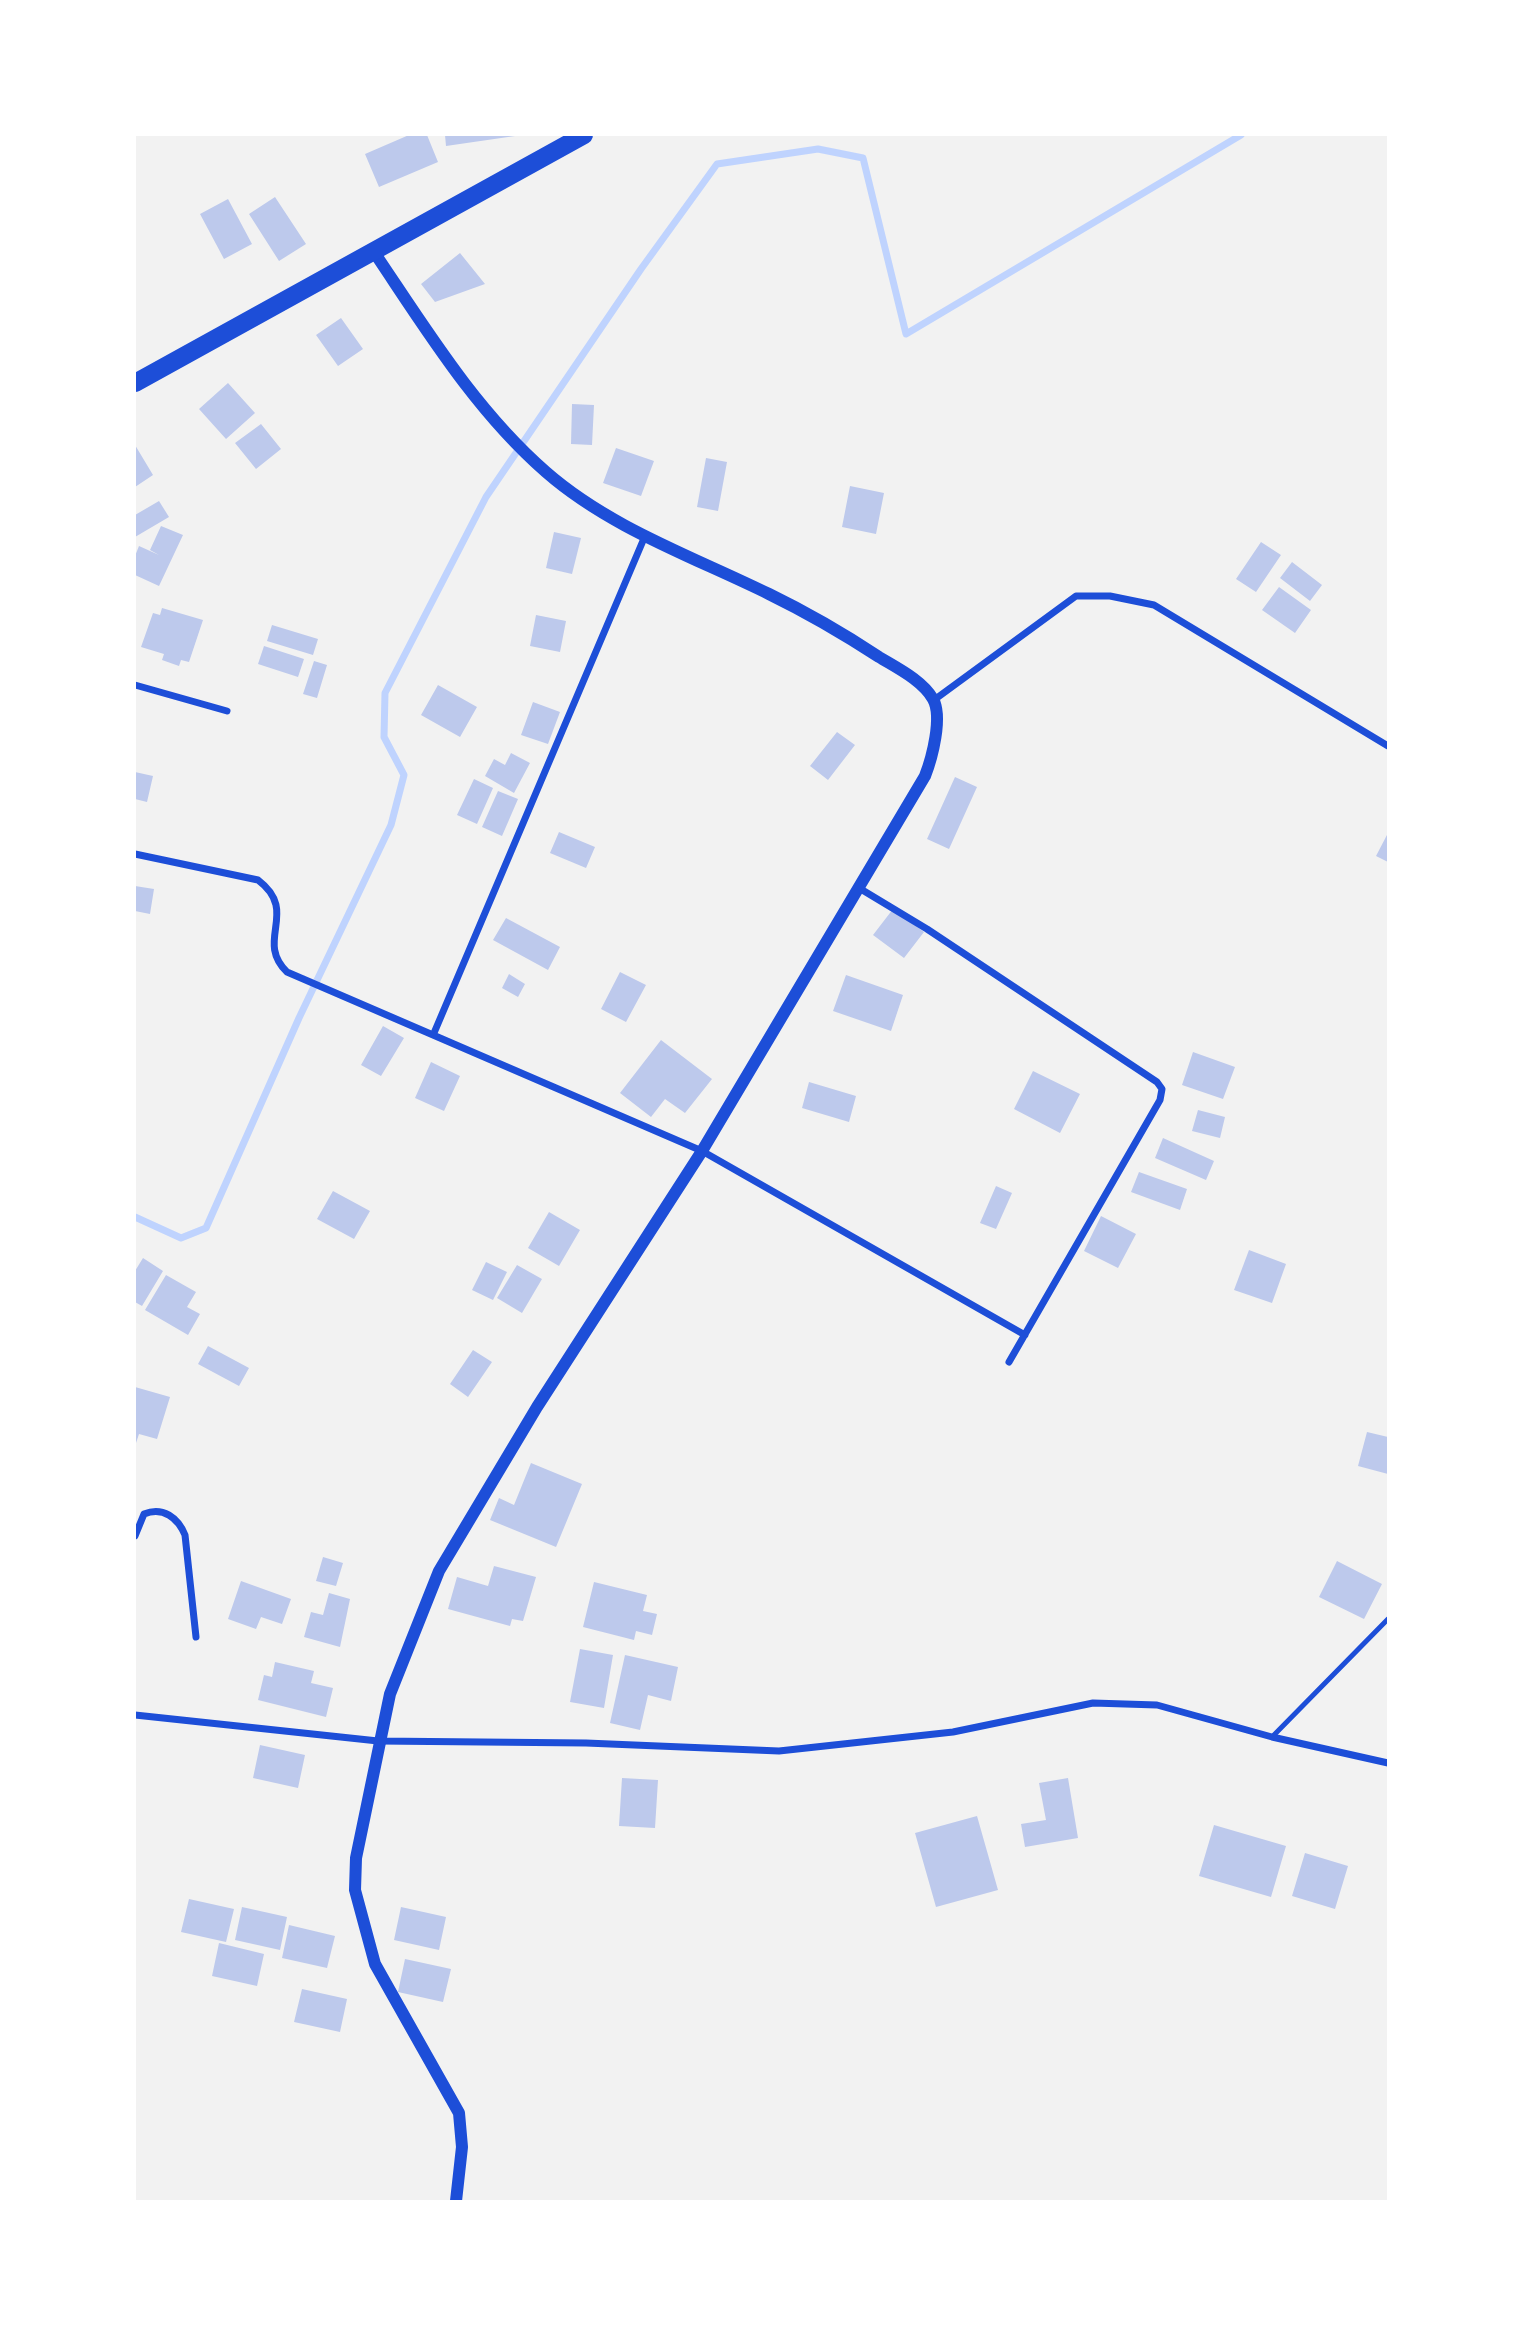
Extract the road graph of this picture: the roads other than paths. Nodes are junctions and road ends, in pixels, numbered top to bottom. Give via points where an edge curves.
1 (584, 135) edge
2 (374, 252) junction
3 (135, 383) edge
4 (646, 536) junction
5 (135, 685) edge
6 (934, 700) junction
7 (227, 711) dead end
8 (1388, 746) edge
9 (135, 853) edge
10 (859, 888) junction
11 (434, 1033) junction
12 (702, 1151) junction
13 (1025, 1335) junction
14 (1009, 1362) dead end
15 (135, 1536) edge
16 (1388, 1619) edge
17 (196, 1637) dead end
18 (135, 1715) edge
19 (1272, 1737) junction
20 (378, 1741) junction
21 (1388, 1763) edge
22 (456, 2201) edge

1 - 2 main road
2 - 3 main road
2 - 4 street via 459,378 510,437 584,500
4 - 6 street via 771,595 850,639 915,681
4 - 11 street
5 - 7 street
6 - 8 street via 1076,596 1110,596 1154,605
6 - 10 street via 933,756
9 - 11 street via 258,880 272,891 277,909 273,952 287,972
10 - 12 street
10 - 13 street via 1162,1089 1160,1100
11 - 12 street
12 - 13 street
12 - 20 street via 537,1407 439,1571 402,1658
13 - 14 street
15 - 17 street via 144,1514 152,1511 162,1511 180,1522
16 - 19 lane
18 - 20 street
19 - 20 street via 1157,1705 1093,1703 953,1732 779,1751
19 - 21 street
20 - 22 street via 356,1858 355,1890 375,1964 459,2113

